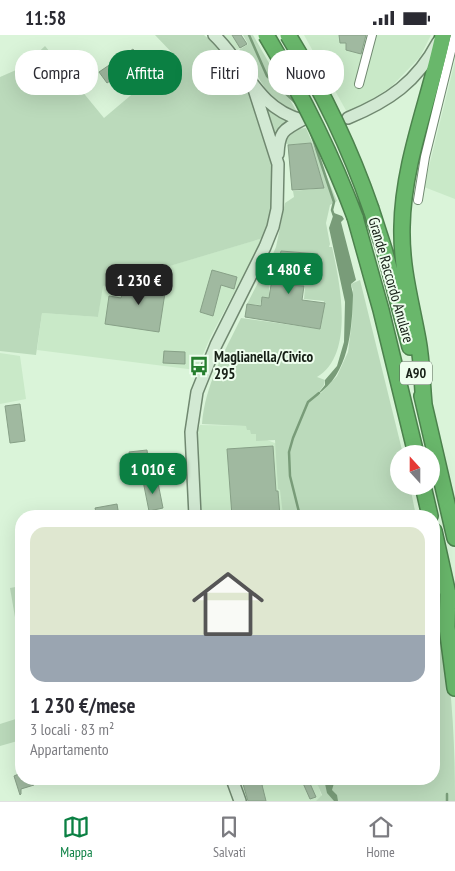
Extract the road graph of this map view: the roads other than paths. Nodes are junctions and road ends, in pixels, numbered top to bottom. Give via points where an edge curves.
1 (214, 35) edge
2 (266, 35) edge
3 (288, 35) edge
4 (372, 35) edge
5 (442, 35) edge
6 (455, 35) edge
7 (227, 50) edge
8 (359, 84) dead end
9 (258, 91) edge
10 (256, 95) edge
11 (348, 118) dead end
12 (278, 164) junction
13 (418, 200) dead end
14 (424, 404) junction
15 (414, 445) edge
16 (425, 495) edge
17 (195, 510) edge
18 (429, 510) edge
19 (455, 538) edge
20 (440, 558) edge
21 (448, 593) junction
22 (455, 623) edge
23 (455, 688) edge
24 (234, 785) edge
25 (240, 801) edge

1 - 7 main road
2 - 15 highway, Grande Raccordo Anulare / A90, bridge via 322,136 354,217 381,310
3 - 14 highway, Grande Raccordo Anulare / A90, bridge via 338,125 360,177 390,273
4 - 8 street
5 - 11 main road via 428,59 404,87
5 - 14 highway via 408,172 402,226 406,284 418,341
6 - 13 street via 425,157
9 - 12 main road via 274,109 302,120 281,134
10 - 12 main road
12 - 17 main road via 277,209 273,227 197,392 191,432
14 - 19 highway, Grande Raccordo Anulare / A90
16 - 18 highway
20 - 21 highway
21 - 22 highway
21 - 23 highway via 447,618
24 - 25 main road

